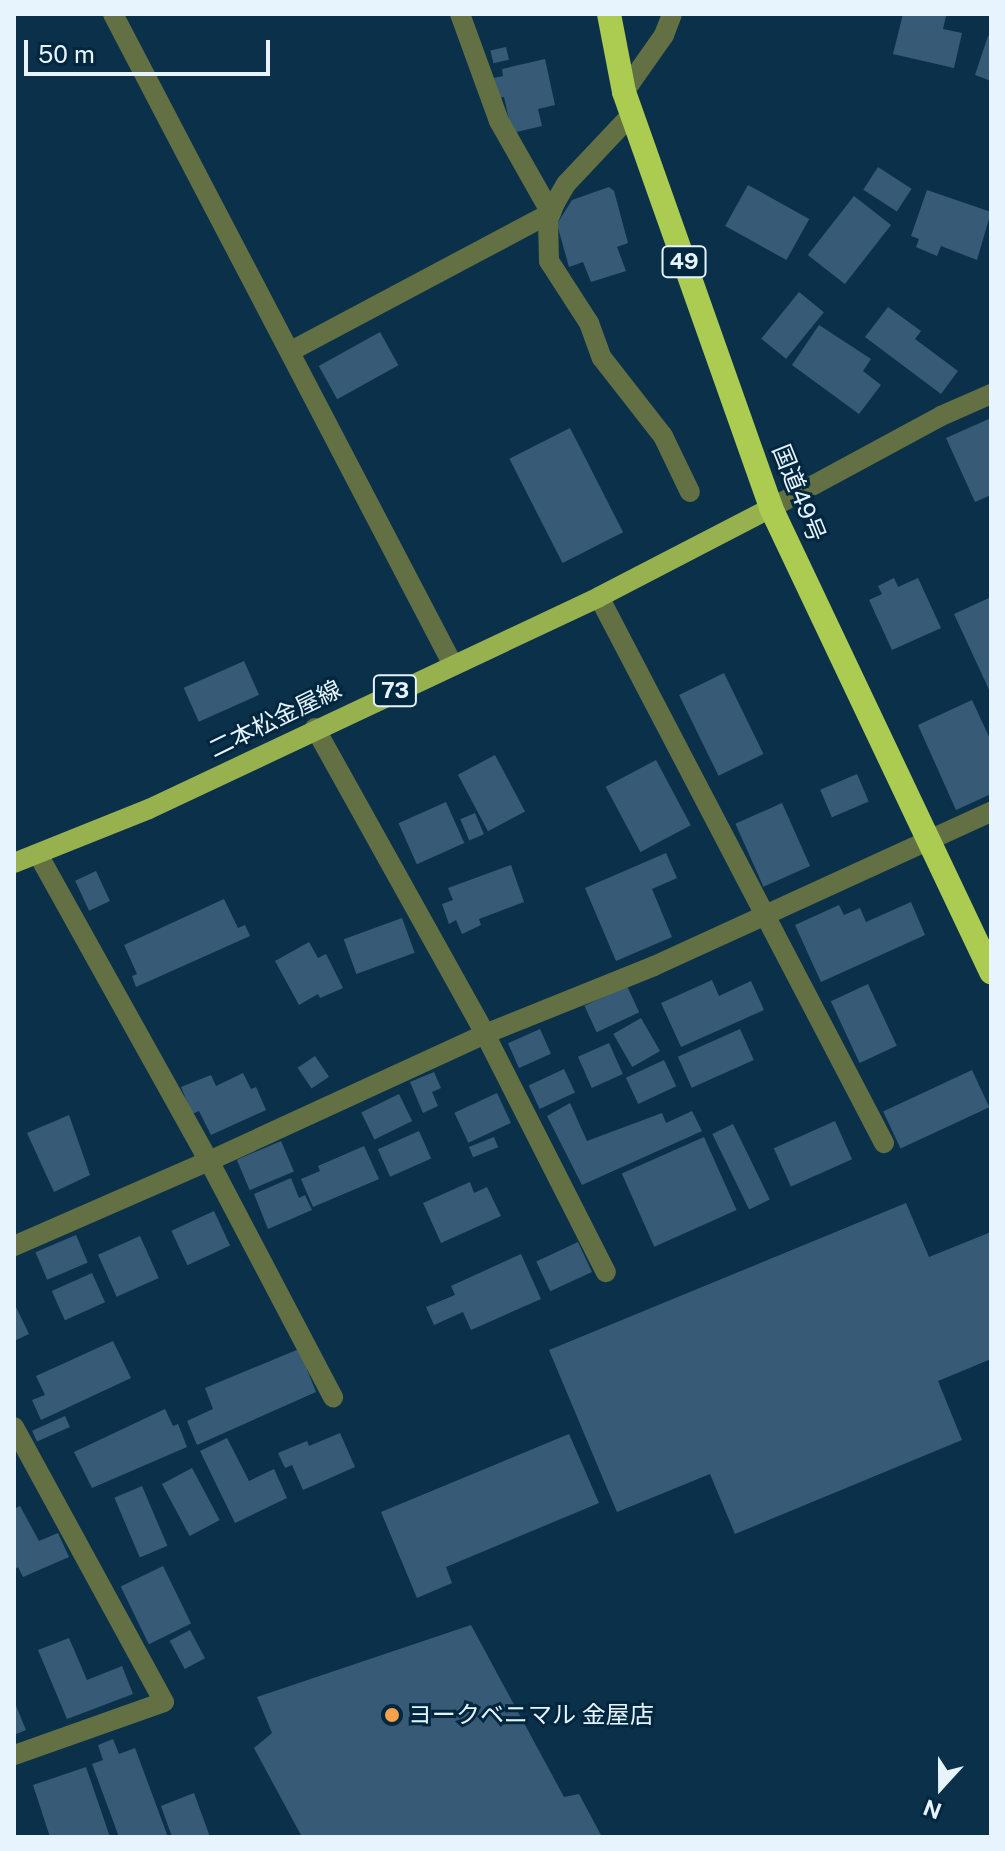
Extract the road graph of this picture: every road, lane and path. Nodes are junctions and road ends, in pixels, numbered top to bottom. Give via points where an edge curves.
1 (113, 14) edge
2 (460, 14) edge
3 (609, 14) edge
4 (672, 14) edge
5 (628, 103) junction
6 (551, 213) junction
7 (291, 351) junction
8 (991, 394) edge
9 (690, 492) dead end
10 (771, 508) junction
11 (599, 597) junction
12 (452, 663) junction
13 (315, 728) junction
14 (991, 812) edge
15 (926, 839) junction
16 (39, 856) junction
17 (14, 863) edge
18 (765, 914) junction
19 (991, 972) edge
20 (485, 1034) junction
21 (884, 1143) dead end
22 (209, 1161) junction
23 (14, 1246) edge
24 (606, 1272) dead end
25 (333, 1397) dead end
26 (16, 1434) edge
27 (14, 1755) edge

1 - 7 street
2 - 6 street via 499,121
3 - 5 highway, 国道49号 / 49
4 - 5 street
5 - 6 street via 566,184
5 - 10 highway, 国道49号 / 49
6 - 7 street
6 - 9 street via 549,261 589,323 602,358 663,436
7 - 12 street
8 - 10 street
10 - 11 main road, 二本松金屋線 / 73
10 - 15 highway, 国道49号 / 49
11 - 12 main road, 二本松金屋線 / 73
11 - 18 street
12 - 13 main road, 二本松金屋線 / 73
13 - 16 main road, 二本松金屋線 / 73
13 - 20 street
14 - 15 street
15 - 18 street
15 - 19 highway, 国道49号 / 49
16 - 17 main road, 二本松金屋線 / 73
16 - 22 street
18 - 20 street via 654,966
18 - 21 street
20 - 22 street
20 - 24 street
22 - 23 street
22 - 25 street
26 - 27 street via 164,1702

